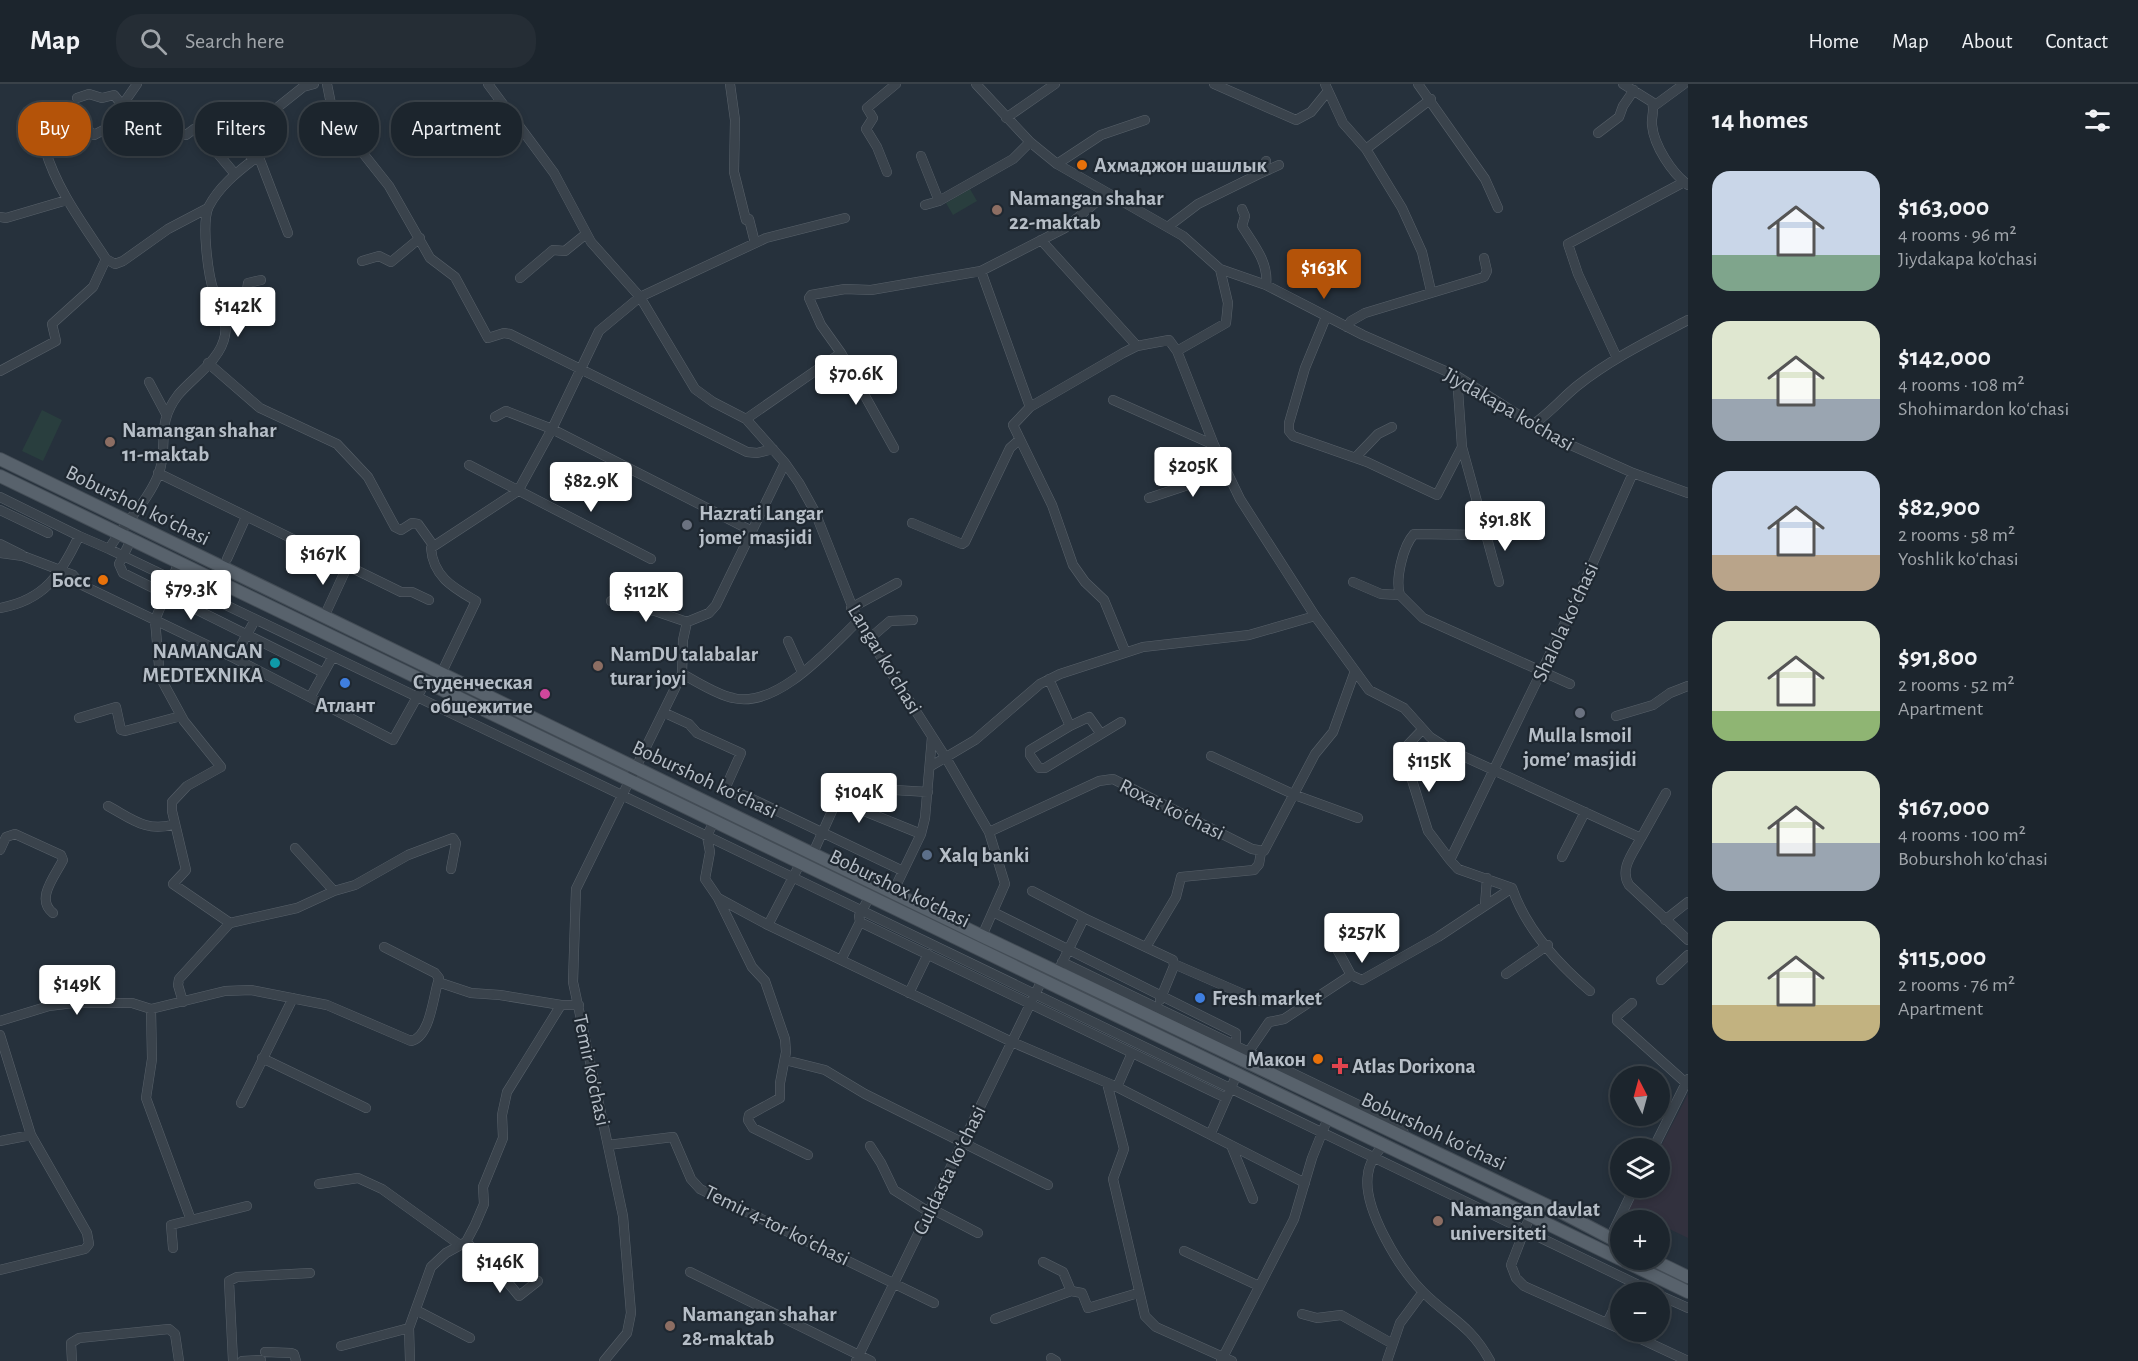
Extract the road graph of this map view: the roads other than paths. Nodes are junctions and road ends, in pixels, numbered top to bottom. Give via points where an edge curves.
1 (137, 84) edge
2 (314, 84) edge
3 (327, 84) edge
4 (488, 84) edge
5 (730, 84) edge
6 (896, 84) edge
7 (976, 84) edge
8 (1055, 84) edge
9 (1214, 84) edge
10 (1418, 84) edge
11 (1623, 84) edge
12 (1684, 84) edge
13 (300, 86) edge
14 (1327, 88) edge
15 (1634, 90) junction
16 (77, 98) dead end
17 (1431, 99) junction
18 (121, 102) edge
19 (124, 102) edge
20 (1654, 106) junction
21 (1006, 117) junction
22 (1145, 120) dead end
23 (103, 131) edge
24 (1598, 133) dead end
25 (186, 135) dead end
26 (1030, 142) junction
27 (1366, 149) junction
28 (921, 156) dead end
29 (253, 160) junction
30 (1266, 161) dead end
31 (1057, 164) junction
32 (1280, 165) dead end
33 (887, 172) dead end
34 (235, 174) junction
35 (1259, 174) junction
36 (1686, 183) edge
37 (1106, 194) junction
38 (67, 200) junction
39 (939, 201) junction
40 (925, 205) dead end
41 (208, 208) junction
42 (1498, 208) dead end
43 (1242, 209) dead end
44 (0, 218) edge
45 (845, 218) dead end
46 (1168, 226) junction
47 (288, 233) dead end
48 (586, 234) junction
49 (420, 238) junction
50 (1041, 240) junction
51 (755, 243) junction
52 (1484, 258) dead end
53 (106, 259) junction
54 (362, 261) dead end
55 (1221, 269) junction
56 (981, 271) junction
57 (520, 278) dead end
58 (261, 280) dead end
59 (1266, 285) junction
60 (1431, 291) junction
61 (640, 297) junction
62 (220, 305) junction
63 (1326, 317) junction
64 (1688, 320) edge
65 (1347, 327) junction
66 (1137, 346) junction
67 (1177, 351) junction
68 (840, 352) junction
69 (1617, 358) junction
70 (208, 363) junction
71 (581, 368) junction
72 (0, 371) edge
73 (1457, 376) junction
74 (149, 382) dead end
75 (1113, 400) dead end
76 (1030, 407) junction
77 (166, 414) junction
78 (495, 417) dead end
79 (746, 419) junction
80 (1532, 425) junction
81 (1392, 427) dead end
82 (552, 429) junction
83 (1019, 440) junction
84 (1214, 445) junction
85 (1462, 447) junction
86 (894, 448) dead end
87 (773, 449) junction
88 (1355, 458) junction
89 (0, 459) edge
90 (785, 463) junction
91 (470, 465) dead end
92 (1225, 469) junction
93 (158, 473) junction
94 (1632, 473) junction
95 (0, 476) edge
96 (518, 491) junction
97 (1688, 493) edge
98 (0, 497) edge
99 (1149, 498) dead end
100 (0, 510) edge
101 (246, 517) junction
102 (128, 521) junction
103 (912, 523) dead end
104 (752, 531) junction
105 (120, 532) junction
106 (48, 533) dead end
107 (1484, 535) junction
108 (79, 536) junction
109 (132, 538) junction
110 (0, 544) edge
111 (434, 545) junction
112 (109, 549) junction
113 (0, 553) edge
114 (24, 556) junction
115 (123, 556) junction
116 (227, 559) dead end
117 (651, 559) dead end
118 (179, 562) junction
119 (347, 567) junction
120 (62, 571) junction
121 (171, 579) junction
122 (1353, 582) dead end
123 (1499, 582) dead end
124 (897, 583) dead end
125 (165, 594) junction
126 (1400, 595) junction
127 (429, 600) dead end
128 (611, 601) dead end
129 (0, 608) edge
130 (851, 608) junction
131 (324, 616) junction
132 (1315, 616) junction
133 (155, 620) junction
134 (255, 620) junction
135 (913, 620) dead end
136 (858, 621) junction
137 (687, 622) junction
138 (247, 634) junction
139 (869, 639) junction
140 (788, 642) dead end
141 (1125, 651) junction
142 (234, 658) junction
143 (332, 658) junction
144 (1355, 671) junction
145 (802, 672) junction
146 (1542, 672) junction
147 (324, 673) junction
148 (441, 674) junction
149 (682, 674) junction
150 (1049, 679) junction
151 (426, 681) junction
152 (1570, 684) dead end
153 (1688, 686) edge
154 (311, 696) junction
155 (417, 698) junction
156 (665, 713) junction
157 (181, 716) junction
158 (1616, 716) dead end
159 (79, 717) dead end
160 (1121, 722) dead end
161 (1070, 726) junction
162 (521, 728) junction
163 (1422, 730) junction
164 (1101, 734) junction
165 (932, 737) junction
166 (513, 744) junction
167 (574, 753) junction
168 (1211, 756) dead end
169 (946, 758) junction
170 (931, 766) junction
171 (1493, 768) junction
172 (638, 769) junction
173 (566, 770) junction
174 (630, 780) junction
175 (844, 787) dead end
176 (928, 792) junction
177 (1666, 793) dead end
178 (621, 794) junction
179 (1295, 795) junction
180 (108, 806) dead end
181 (1585, 812) junction
182 (1358, 818) dead end
183 (714, 821) junction
184 (175, 824) junction
185 (822, 832) junction
186 (988, 832) junction
187 (921, 834) junction
188 (707, 836) junction
189 (1641, 838) junction
190 (295, 848) dead end
191 (0, 850) edge
192 (1261, 852) junction
193 (813, 853) junction
194 (1562, 857) dead end
195 (1450, 860) junction
196 (801, 862) junction
197 (451, 869) dead end
198 (903, 871) junction
199 (793, 878) junction
200 (1487, 878) junction
201 (1512, 888) junction
202 (334, 891) junction
203 (1032, 891) dead end
204 (893, 892) junction
205 (870, 896) junction
206 (718, 898) junction
207 (1688, 902) edge
208 (1485, 904) junction
209 (862, 911) junction
210 (993, 912) junction
211 (53, 913) dead end
212 (1084, 918) junction
213 (1665, 920) junction
214 (860, 922) junction
215 (230, 923) junction
216 (768, 925) junction
217 (982, 936) junction
218 (1688, 940) edge
219 (1548, 945) junction
220 (384, 947) dead end
221 (1146, 947) junction
222 (1068, 950) junction
223 (1338, 951) dead end
224 (928, 954) junction
225 (1688, 955) edge
226 (841, 960) junction
227 (1174, 964) junction
228 (1060, 967) junction
229 (1506, 974) dead end
230 (1351, 975) junction
231 (1042, 980) junction
232 (1661, 980) dead end
233 (438, 982) junction
234 (1590, 991) dead end
235 (909, 993) junction
236 (1162, 997) junction
237 (293, 998) junction
238 (1033, 999) junction
239 (1259, 1001) dead end
240 (183, 1002) junction
241 (1632, 1003) dead end
242 (561, 1005) junction
243 (579, 1005) junction
244 (151, 1010) junction
245 (1155, 1012) junction
246 (1193, 1012) junction
247 (0, 1021) edge
248 (1186, 1027) junction
249 (0, 1035) edge
250 (1012, 1042) junction
251 (1236, 1046) junction
252 (1132, 1053) junction
253 (1245, 1056) junction
254 (262, 1058) junction
255 (785, 1060) junction
256 (1237, 1074) junction
257 (1687, 1081) edge
258 (1107, 1083) junction
259 (1117, 1087) junction
260 (1228, 1094) junction
261 (1286, 1097) junction
262 (241, 1102) dead end
263 (366, 1108) dead end
264 (1279, 1113) junction
265 (1328, 1118) junction
266 (1354, 1131) junction
267 (1211, 1133) junction
268 (1322, 1133) junction
269 (31, 1135) junction
270 (1658, 1138) edge
271 (0, 1141) edge
272 (963, 1143) junction
273 (608, 1145) junction
274 (1231, 1145) junction
275 (1347, 1145) junction
276 (870, 1146) dead end
277 (1382, 1146) junction
278 (808, 1155) dead end
279 (1374, 1158) junction
280 (1441, 1173) junction
281 (1305, 1183) junction
282 (319, 1184) dead end
283 (1048, 1185) dead end
284 (1434, 1188) junction
285 (1253, 1199) dead end
286 (247, 1206) dead end
287 (930, 1210) junction
288 (1530, 1216) junction
289 (191, 1220) junction
290 (1525, 1231) junction
291 (978, 1233) dead end
292 (1610, 1239) edge
293 (463, 1244) junction
294 (1610, 1246) edge
295 (173, 1248) dead end
296 (1184, 1251) dead end
297 (1604, 1251) junction
298 (1610, 1254) edge
299 (1043, 1262) dead end
300 (1670, 1268) edge
301 (0, 1270) edge
302 (1640, 1270) edge
303 (1643, 1270) edge
304 (690, 1272) dead end
305 (310, 1273) dead end
306 (1688, 1277) edge
307 (538, 1281) dead end
308 (895, 1282) junction
309 (1631, 1282) joint
310 (1259, 1286) junction
311 (1071, 1291) junction
312 (1423, 1292) junction
313 (1688, 1292) edge
314 (1138, 1293) junction
315 (1670, 1300) edge
316 (934, 1303) dead end
317 (1688, 1308) edge
318 (416, 1310) junction
319 (1302, 1314) dead end
320 (1610, 1317) edge
321 (995, 1319) dead end
322 (1607, 1323) junction
323 (1610, 1324) edge
324 (409, 1328) junction
325 (470, 1338) dead end
326 (1647, 1342) edge
327 (1391, 1343) junction
328 (341, 1346) dead end
329 (263, 1356) edge
330 (857, 1358) edge
331 (1225, 1360) edge
332 (72, 1361) edge
333 (179, 1361) edge
334 (233, 1361) edge
335 (242, 1361) edge
336 (296, 1361) edge
337 (410, 1361) edge
338 (604, 1361) edge
339 (871, 1361) edge
340 (1388, 1361) edge
341 (1490, 1361) edge
342 (1688, 1361) edge

1 - 19 street
2 - 13 street
3 - 49 street via 339,123 389,186
4 - 48 street, Langar koʻchasi via 554,173
5 - 51 street via 735,120 734,172 740,203
6 - 33 street via 867,108 873,118 866,129
7 - 21 street, Jiydakapa ko'chasi
8 - 21 street
9 - 14 street via 1296,120 1311,112
10 - 17 street
11 - 15 street
12 - 20 street
13 - 29 street via 240,138
14 - 27 street via 1343,123
15 - 20 street
15 - 24 street via 1619,117
16 - 18 street via 113,94
17 - 27 street
17 - 42 street via 1485,179
20 - 36 street via 1651,124 1658,146
21 - 26 street, Jiydakapa ko'chasi
22 - 31 street via 1101,135
23 - 38 street via 94,135 86,128 45,148
25 - 34 street via 198,130
26 - 31 street, Jiydakapa ko'chasi
26 - 39 street via 1013,159
27 - 60 street via 1388,180 1413,231
28 - 39 street
29 - 34 street
29 - 47 street via 261,160
30 - 35 street
31 - 37 street, Jiydakapa ko'chasi
32 - 35 street
34 - 41 street
35 - 46 street via 1198,204
36 - 69 street via 1568,244
37 - 46 street, Jiydakapa ko'chasi
37 - 50 street via 1065,228
38 - 44 street
38 - 53 street
39 - 40 street
41 - 53 street via 168,229 123,261 115,264
41 - 62 street via 209,273
43 - 59 street via 1242,226 1260,254 1267,272
45 - 51 street
46 - 55 street, Jiydakapa ko'chasi
48 - 57 street via 565,251 553,250
48 - 61 street, Langar koʻchasi
49 - 54 street via 391,261 380,256
49 - 71 street via 430,258 455,277 488,338 510,334
50 - 56 street
50 - 66 street
51 - 61 street
52 - 60 street via 1484,277
53 - 72 street via 93,287 52,324 56,341
55 - 59 street, Jiydakapa ko'chasi
55 - 67 street via 1228,303 1226,323
56 - 68 street via 871,290 845,289 811,295 821,325
56 - 76 street
58 - 62 street via 248,284 246,297
59 - 63 street, Jiydakapa ko'chasi
60 - 65 street via 1365,313
61 - 71 street via 599,331
61 - 79 street, Langar koʻchasi via 695,389
62 - 70 street via 226,333 223,344
63 - 65 street, Jiydakapa ko'chasi
63 - 88 street via 1305,368 1289,431 1293,436
64 - 69 street
65 - 73 street, Jiydakapa ko'chasi
66 - 67 street via 1169,340
66 - 76 street
67 - 84 street
68 - 79 street
68 - 86 street
69 - 80 street
70 - 77 street
70 - 111 street via 260,408 337,444 368,477 395,527 400,530 418,524
71 - 82 street
71 - 87 street via 747,452
73 - 80 street, Jiydakapa ko'chasi
73 - 85 street
74 - 77 street
75 - 84 street
76 - 83 street via 1013,425
77 - 93 street
78 - 82 street via 506,411
79 - 87 street, Langar koʻchasi
80 - 94 street, Jiydakapa ko'chasi
81 - 88 street via 1378,434
82 - 96 street
82 - 104 street
83 - 103 street via 1011,448 965,542
83 - 141 street via 1052,505 1073,565 1104,600
84 - 92 street
85 - 88 street via 1437,495
85 - 107 street
87 - 90 street, Langar koʻchasi
89 - 102 main road, Boburshoh koʻchasi
90 - 104 street
90 - 130 street, Langar koʻchasi via 815,512
91 - 96 street
92 - 99 street
92 - 132 street
93 - 101 street
93 - 102 street via 145,500
94 - 97 street, Jiydakapa ko'chasi
94 - 146 street, Shalola koʻchasi
95 - 105 main road, Boburshox ko'chasi
96 - 111 street
96 - 117 street
98 - 108 street
100 - 106 street
101 - 116 street
101 - 119 street via 342,561
102 - 105 street
102 - 131 main road, Boburshoh koʻchasi
104 - 137 street via 716,605 709,613
105 - 109 main road, Boburshox ko'chasi
105 - 112 street
107 - 123 street
107 - 126 street via 1414,534 1399,576
108 - 112 street
108 - 120 street
109 - 115 street
109 - 118 main road, Boburshox ko'chasi
110 - 114 street
111 - 148 street via 432,555 442,578 476,601
112 - 115 street
113 - 114 street
114 - 120 street
115 - 121 street
115 - 125 street via 120,570
118 - 121 street
118 - 151 main road, Boburshox ko'chasi
119 - 127 street via 401,592 412,592
119 - 131 street
120 - 129 street via 22,603
120 - 133 street via 73,575 82,585
121 - 125 street
121 - 134 street
122 - 126 street via 1381,594
124 - 130 street
125 - 133 street
125 - 138 street
126 - 146 street via 1423,618
128 - 137 street
130 - 136 street, Langar koʻchasi
131 - 148 main road, Boburshoh koʻchasi
132 - 141 street via 1249,635
132 - 144 street
133 - 142 street
133 - 157 street via 160,677
134 - 138 street
134 - 143 street
135 - 139 street via 890,621
136 - 139 street, Langar koʻchasi
136 - 145 street
137 - 149 street
138 - 142 street
138 - 147 street
139 - 165 street, Langar koʻchasi
140 - 145 street
141 - 150 street
142 - 154 street
143 - 147 street
143 - 155 street
144 - 163 street via 1369,690 1404,708
144 - 179 street via 1333,732 1315,754
145 - 149 street via 768,695 746,700 724,695
146 - 152 street
146 - 171 street, Shalola koʻchasi
147 - 154 street
148 - 172 main road, Boburshoh koʻchasi
149 - 156 street, Temir ko'chasi
150 - 161 street
150 - 169 street via 975,740
151 - 155 street
151 - 162 main road, Boburshox ko'chasi
153 - 158 street via 1653,705
154 - 155 street via 393,740
155 - 166 street
156 - 172 street, Temir ko'chasi
156 - 185 street via 741,753 724,791 746,795
157 - 159 street via 124,731 116,707
157 - 184 street via 221,767 176,796 171,806
160 - 164 street
161 - 164 street via 1089,717
161 - 164 street via 1030,750 1039,768
162 - 166 street
162 - 167 main road, Boburshox ko'chasi
163 - 171 street via 1452,751
163 - 195 street via 1398,760 1412,780 1428,831
165 - 169 street, Langar koʻchasi
165 - 170 street
166 - 173 street
167 - 173 street
167 - 174 main road, Boburshox ko'chasi
168 - 179 street
169 - 170 street
169 - 186 street, Langar koʻchasi
170 - 176 street
171 - 181 street
171 - 195 street, Shalola koʻchasi
172 - 174 street, Temir ko'chasi
172 - 193 main road, Boburshoh koʻchasi
173 - 178 street
174 - 178 street, Temir ko'chasi
174 - 183 main road, Boburshox ko'chasi
175 - 176 street
176 - 187 street
177 - 189 street
178 - 188 street
178 - 243 street, Temir ko'chasi via 576,889 572,967
179 - 182 street
179 - 192 street via 1270,844
180 - 184 street via 148,827
181 - 189 street
181 - 194 street
183 - 188 street
183 - 196 main road, Boburshox ko'chasi
184 - 215 street via 186,870 173,882 174,886
185 - 187 street via 837,800
185 - 193 street
185 - 198 street
186 - 192 street, Roxat koʻchasi via 1100,781 1113,780
186 - 210 street, Langar koʻchasi via 1005,884
187 - 198 street
188 - 199 street
188 - 206 street via 710,852 704,874
189 - 213 street via 1624,876
190 - 202 street
191 - 211 street via 6,837 15,834 61,855 63,860 45,897
192 - 221 street via 1254,870 1181,877 1176,897
193 - 204 main road, Boburshoh koʻchasi
195 - 200 street via 1458,869
196 - 199 street
196 - 205 main road, Boburshox ko'chasi
197 - 202 street via 456,843 453,838 408,855 355,885
198 - 204 street
199 - 209 street
199 - 216 street
200 - 201 street
200 - 208 street
201 - 208 street
201 - 219 street via 1523,917
202 - 215 street via 297,908
203 - 212 street
204 - 217 main road, Boburshoh koʻchasi
205 - 209 street
205 - 231 main road, Boburshox ko'chasi
206 - 216 street
206 - 255 street via 752,967 765,981 785,1039
207 - 213 street
208 - 230 street via 1438,937 1362,980
209 - 214 street
209 - 238 street
210 - 217 street, Langar koʻchasi
210 - 222 street
212 - 221 street
212 - 222 street
213 - 218 street
214 - 224 street
214 - 226 street
215 - 240 street via 179,979
216 - 226 street
217 - 228 main road, Boburshoh koʻchasi
219 - 229 street
219 - 234 street via 1572,976
220 - 233 street via 435,973
221 - 227 street
222 - 228 street
222 - 236 street
223 - 230 street
224 - 235 street
224 - 238 street
225 - 232 street
226 - 235 street
227 - 236 street
227 - 239 street
228 - 245 main road, Boburshoh koʻchasi
230 - 253 street via 1284,1019 1269,1022
231 - 238 street, Guldasta koʻchasi
231 - 256 main road, Boburshox ko'chasi
233 - 237 street via 425,1029 411,1041 327,1005
233 - 242 street via 471,993
235 - 250 street
236 - 245 street
236 - 246 street
237 - 240 street via 251,990
237 - 254 street
238 - 250 street, Guldasta koʻchasi
238 - 252 street
238 - 260 street
240 - 244 street
241 - 257 street via 1617,1021
242 - 243 street
242 - 293 street via 507,1092 502,1138 483,1187 484,1204
243 - 273 street, Temir ko'chasi
244 - 247 street via 132,1003 73,1003
244 - 289 street via 152,1059 146,1098
245 - 248 main road, Boburshoh koʻchasi
246 - 248 street
246 - 251 street via 1236,1033
248 - 251 street
248 - 253 main road, Boburshoh koʻchasi
249 - 269 street
250 - 258 street
250 - 272 street, Guldasta koʻchasi
251 - 253 street
252 - 259 street
252 - 260 street
253 - 292 main road, Boburshoh koʻchasi
254 - 262 street
254 - 263 street
255 - 272 street via 825,1070
255 - 278 street via 780,1098 749,1115 748,1120 753,1128
256 - 260 street
256 - 261 main road, Boburshox ko'chasi
257 - 270 street
258 - 259 street
258 - 314 street via 1124,1149 1113,1179
259 - 267 street
260 - 264 street
260 - 267 street
261 - 264 street
261 - 265 main road, Boburshox ko'chasi
264 - 268 street
265 - 266 main road, Boburshox ko'chasi
265 - 268 street
266 - 275 street
266 - 277 main road, Boburshox ko'chasi
267 - 274 street
268 - 275 street
268 - 281 street
269 - 271 street
269 - 301 street via 87,1233 89,1244 85,1249
272 - 283 street
272 - 287 street, Guldasta koʻchasi
273 - 308 street, Temir 4-tor koʻchasi via 673,1137 691,1179 700,1189
273 - 338 street, Temir ko'chasi via 623,1216 631,1313 627,1334
274 - 281 street
274 - 285 street
275 - 279 street
276 - 287 street via 894,1190
277 - 279 street
277 - 280 main road, Boburshox ko'chasi
279 - 284 street
279 - 312 street via 1367,1183 1373,1210 1394,1253
280 - 284 street
280 - 288 main road, Boburshox ko'chasi
281 - 310 street via 1294,1219
282 - 293 street via 358,1178 382,1189
284 - 290 street
286 - 289 street
287 - 291 street
287 - 308 street, Guldasta koʻchasi
288 - 290 street
288 - 297 main road, Boburshox ko'chasi
289 - 295 street via 171,1225
290 - 309 street
290 - 322 street via 1511,1265 1516,1278 1524,1286
293 - 307 street via 519,1296
293 - 318 street via 431,1267
294 - 297 main road
296 - 310 street
297 - 298 main road, Boburshox ko'chasi
299 - 311 street via 1063,1272
300 - 306 main road
302 - 309 street
303 - 313 main road, Boburshox ko'chasi
304 - 330 street
305 - 334 street via 237,1277 229,1281
308 - 316 street, Temir 4-tor koʻchasi
308 - 330 street, Guldasta koʻchasi
310 - 331 street
311 - 314 street via 1082,1293 1088,1308
311 - 321 street
312 - 327 street via 1400,1323
312 - 341 street via 1467,1328
314 - 331 street via 1149,1322
315 - 317 street
318 - 324 street
318 - 325 street
319 - 327 street via 1317,1318 1341,1315
320 - 322 street
322 - 323 street
324 - 328 street
324 - 337 street
326 - 342 street
327 - 340 street
329 - 335 street
329 - 336 street via 291,1353
330 - 339 street
332 - 333 street via 71,1343 79,1338 169,1329 175,1334

